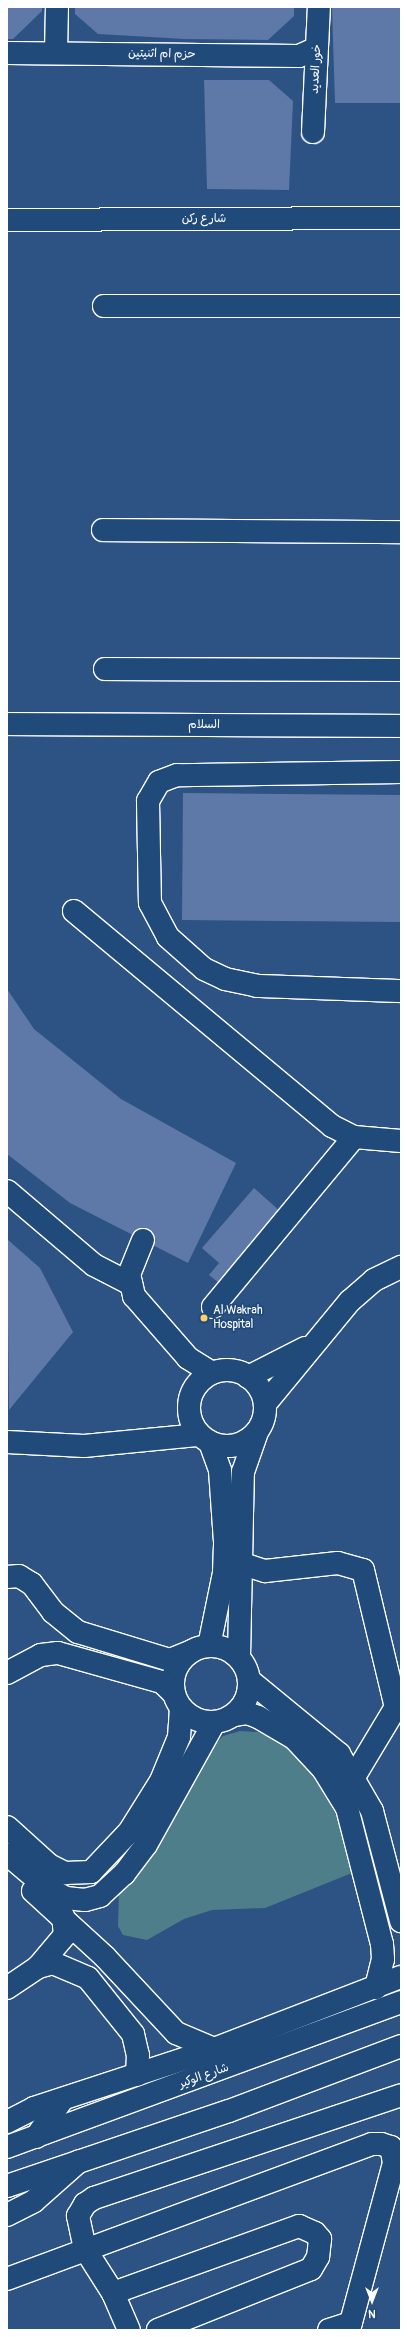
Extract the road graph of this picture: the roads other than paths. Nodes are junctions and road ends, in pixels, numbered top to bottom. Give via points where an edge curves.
1 (57, 7) edge
2 (319, 7) edge
3 (315, 49) junction
4 (7, 53) edge
5 (56, 53) junction
6 (313, 132) dead end
7 (401, 218) edge
8 (7, 220) edge
9 (104, 306) dead end
10 (401, 306) edge
11 (103, 530) dead end
12 (401, 532) edge
13 (105, 668) dead end
14 (401, 670) edge
15 (7, 724) edge
16 (401, 726) edge
17 (401, 772) edge
18 (74, 911) dead end
19 (401, 990) edge
20 (354, 1137) junction
21 (401, 1141) edge
22 (7, 1191) edge
23 (147, 1242) dead end
24 (401, 1267) edge
25 (131, 1284) junction
26 (213, 1307) dead end
27 (156, 1325) junction
28 (310, 1345) junction
29 (212, 1373) junction
30 (248, 1377) junction
31 (265, 1404) junction
32 (189, 1405) junction
33 (257, 1432) junction
34 (155, 1437) junction
35 (205, 1439) junction
36 (7, 1442) edge
37 (243, 1564) junction
38 (7, 1577) edge
39 (200, 1649) junction
40 (239, 1658) junction
41 (7, 1673) edge
42 (250, 1680) junction
43 (177, 1701) junction
44 (235, 1715) junction
45 (214, 1723) junction
46 (354, 1778) junction
47 (337, 1791) junction
48 (7, 1828) edge
49 (7, 1854) edge
50 (7, 1869) edge
51 (62, 1915) junction
52 (401, 1921) edge
53 (38, 1967) junction
54 (401, 1978) edge
55 (7, 1988) edge
56 (376, 1988) junction
57 (401, 2002) edge
58 (401, 2046) edge
59 (214, 2049) junction
60 (137, 2076) junction
61 (401, 2095) edge
62 (62, 2100) junction
63 (7, 2122) edge
64 (36, 2137) junction
65 (396, 2144) edge
66 (7, 2147) edge
67 (80, 2160) junction
68 (7, 2186) edge
69 (7, 2215) edge
70 (86, 2249) junction
71 (7, 2279) edge
72 (113, 2293) junction
73 (350, 2326) edge
74 (130, 2330) edge
75 (158, 2330) edge
76 (329, 2330) edge

1 - 5 street
2 - 3 street, خور العديد
3 - 5 street, حزم ام اثنيتين via 299,56
3 - 6 street, خور العديد
4 - 5 street, حزم ام اثنيتين
7 - 8 street, شارع ركن
9 - 10 street
11 - 12 street
13 - 14 street
15 - 16 street, السلام
17 - 19 street via 177,775 159,782 148,801 150,903 168,937 204,969 225,979 257,986
18 - 20 street via 332,1126
20 - 21 street
20 - 26 street
22 - 25 street via 94,1265
23 - 25 street
24 - 28 street via 374,1280 350,1301
25 - 27 street via 137,1301
27 - 29 street via 194,1363
27 - 32 street via 181,1368
28 - 30 street
28 - 31 street
29 - 30 street via 237,1371
29 - 32 street via 194,1388
30 - 31 street via 256,1384
31 - 33 street via 264,1419
32 - 34 street
32 - 35 street
33 - 35 street via 235,1446
33 - 37 street via 243,1472
34 - 35 street
34 - 36 street via 84,1446
35 - 39 street via 220,1470 225,1542 224,1572
37 - 40 street
37 - 46 street via 266,1571 338,1563 363,1570 396,1707
38 - 39 street via 20,1576 32,1584 53,1612 78,1632 170,1660
39 - 40 street via 225,1649
39 - 43 street via 176,1669
40 - 42 street
41 - 43 street via 41,1654 58,1653 162,1682
42 - 44 street via 249,1693
42 - 46 street via 316,1732 339,1754
43 - 45 street via 190,1717
43 - 48 street via 179,1737 161,1781 129,1832 91,1872 65,1873 49,1865
44 - 45 street
44 - 47 street via 247,1713 258,1717 294,1738 309,1751
45 - 49 street via 146,1845 124,1874 100,1896 85,1900 66,1898 46,1887
46 - 47 street
46 - 52 street via 372,1811
47 - 56 street via 348,1808 382,1944 383,1959
50 - 51 street
51 - 53 street via 65,1935
51 - 59 street via 176,2033
53 - 55 street
53 - 60 street via 59,1963 88,1978 133,2034 137,2045
54 - 56 street
56 - 59 street
57 - 64 street, شارع الوكير
58 - 67 street via 229,2111
59 - 60 street
60 - 62 street
61 - 70 street via 94,2198 78,2216
62 - 63 street via 34,2108
62 - 64 street
64 - 66 street, شارع الوكير
65 - 70 street via 372,2144
65 - 73 street via 394,2163
67 - 68 street
67 - 69 street via 34,2201
70 - 71 street
70 - 72 street
72 - 74 street
72 - 75 street via 299,2226 315,2233 320,2239 318,2257 311,2269
73 - 76 street

